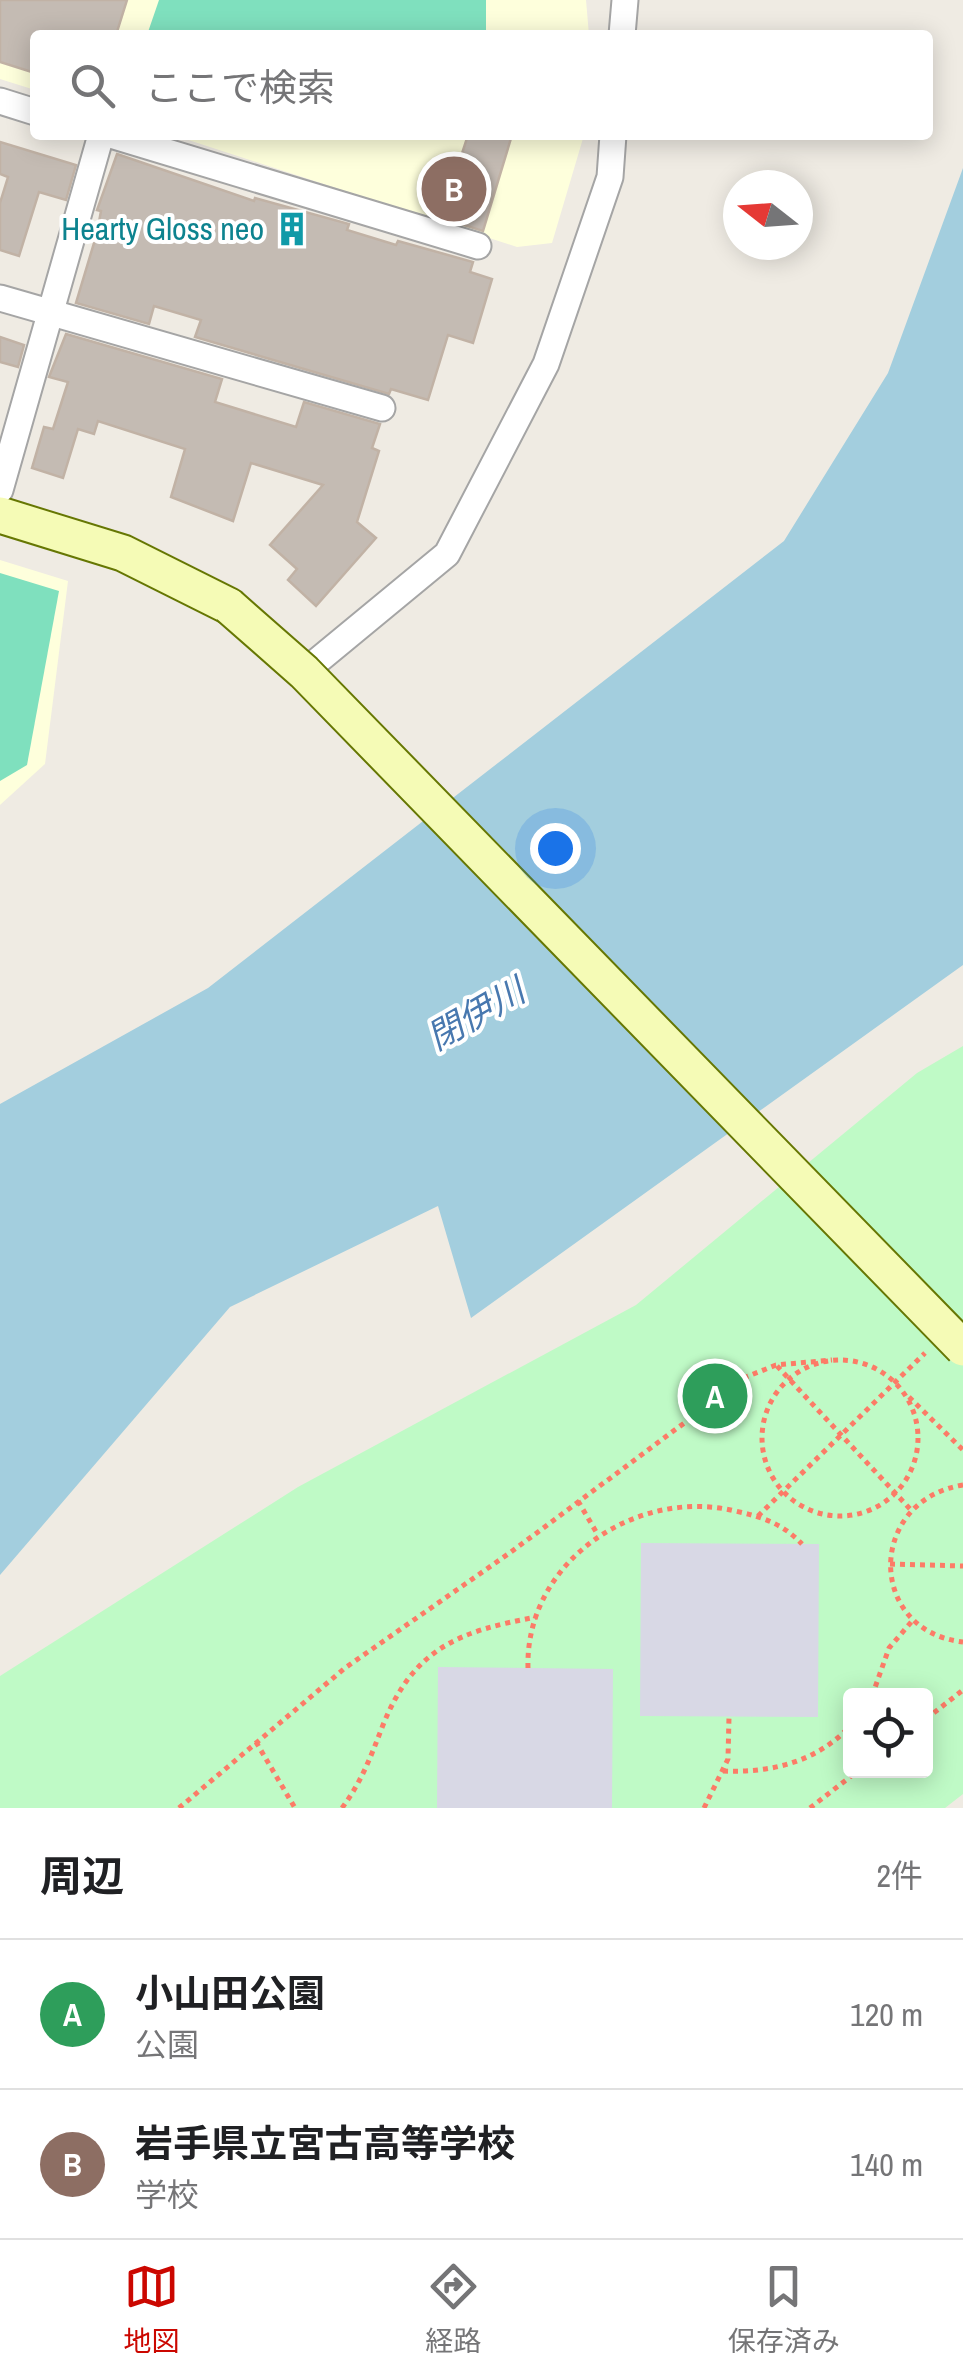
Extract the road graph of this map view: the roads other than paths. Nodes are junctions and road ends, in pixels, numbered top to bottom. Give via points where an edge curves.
1 (625, 0) edge
2 (622, 30) edge
3 (0, 101) edge
4 (30, 110) edge
5 (100, 140) edge
6 (128, 140) edge
7 (614, 140) edge
8 (478, 246) dead end
9 (0, 298) edge
10 (50, 312) junction
11 (382, 408) dead end
12 (0, 490) edge
13 (0, 515) edge
14 (304, 672) junction
15 (949, 1345) edge

1 - 2 street
3 - 4 street
5 - 10 street
6 - 8 street
7 - 14 street via 610,178 546,364 447,554
9 - 10 street
10 - 11 street
10 - 12 street
13 - 14 street, bridge via 124,553 229,606
14 - 15 street, bridge

